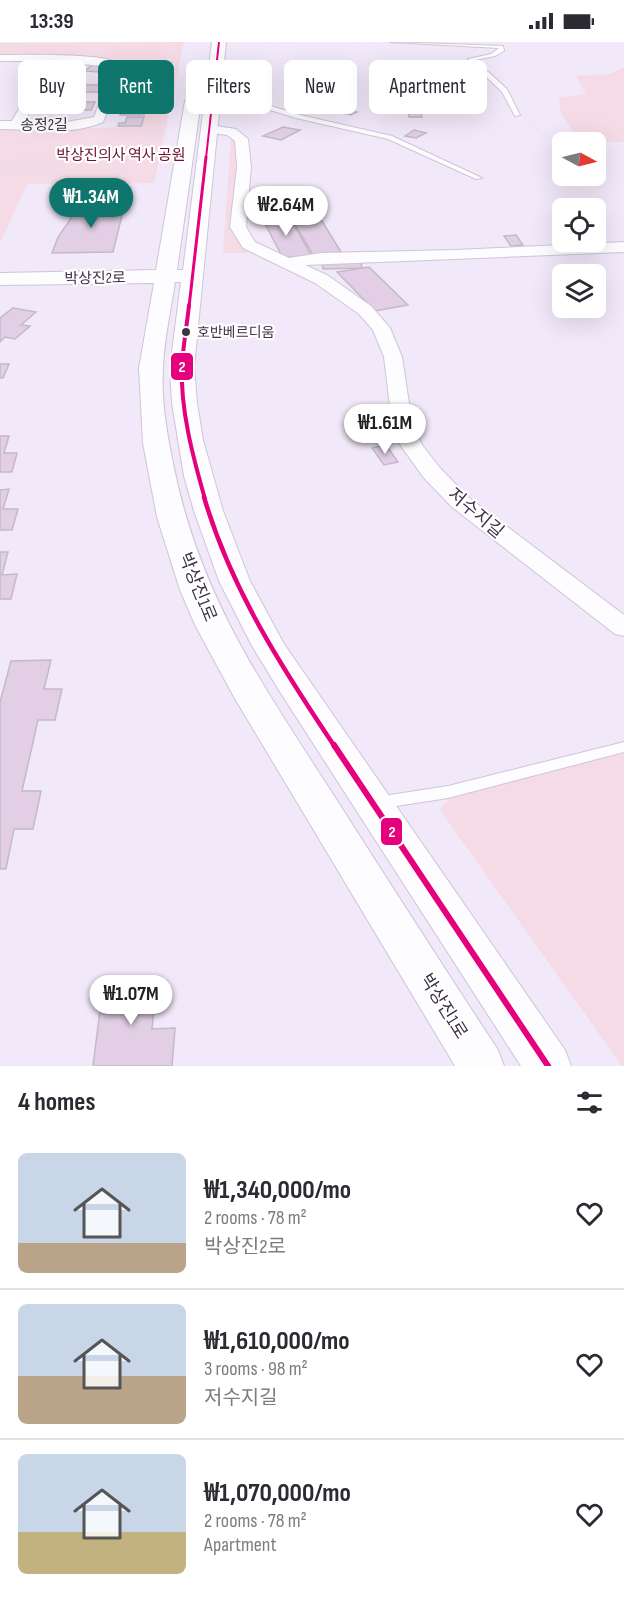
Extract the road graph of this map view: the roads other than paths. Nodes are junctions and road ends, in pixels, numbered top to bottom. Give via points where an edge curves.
1 (219, 42) edge
2 (393, 42) edge
3 (0, 58) edge
4 (217, 60) edge
5 (0, 70) edge
6 (18, 70) edge
7 (272, 109) edge
8 (22, 114) edge
9 (193, 114) edge
10 (211, 114) edge
11 (517, 115) road end
12 (0, 125) edge
13 (16, 125) junction
14 (209, 129) junction
15 (478, 178) dead end
16 (624, 247) edge
17 (287, 263) junction
18 (0, 279) edge
19 (177, 280) junction
20 (0, 287) edge
21 (624, 628) edge
22 (624, 747) edge
23 (373, 804) junction
24 (481, 1066) edge
25 (548, 1066) edge

1 - 4 street, 박상진1로
2 - 11 lane via 499,46 502,50 497,53 471,60 501,87
3 - 13 street, 송정2길 via 49,58 112,72 96,122
5 - 6 street
7 - 15 lane via 390,137
8 - 13 street
9 - 19 street, 박상진1로
10 - 14 street, 박상진1로
12 - 13 street, 송정2길
14 - 17 street, 저수지길 via 231,132 241,139 244,167 238,226 242,237 261,252
14 - 19 street, 박상진1로
16 - 17 street via 315,258
17 - 21 street, 저수지길 via 345,295 381,328 393,357 402,423 412,446 439,480 488,525
18 - 19 street, 박상진2로
19 - 20 street, 박상진2로
19 - 23 street, 박상진1로 via 183,402 193,458 209,513 230,569 268,645
19 - 24 street, 박상진1로 via 151,368 150,405 172,519 191,576 228,656
22 - 23 lane via 448,792
23 - 25 street, 박상진1로

